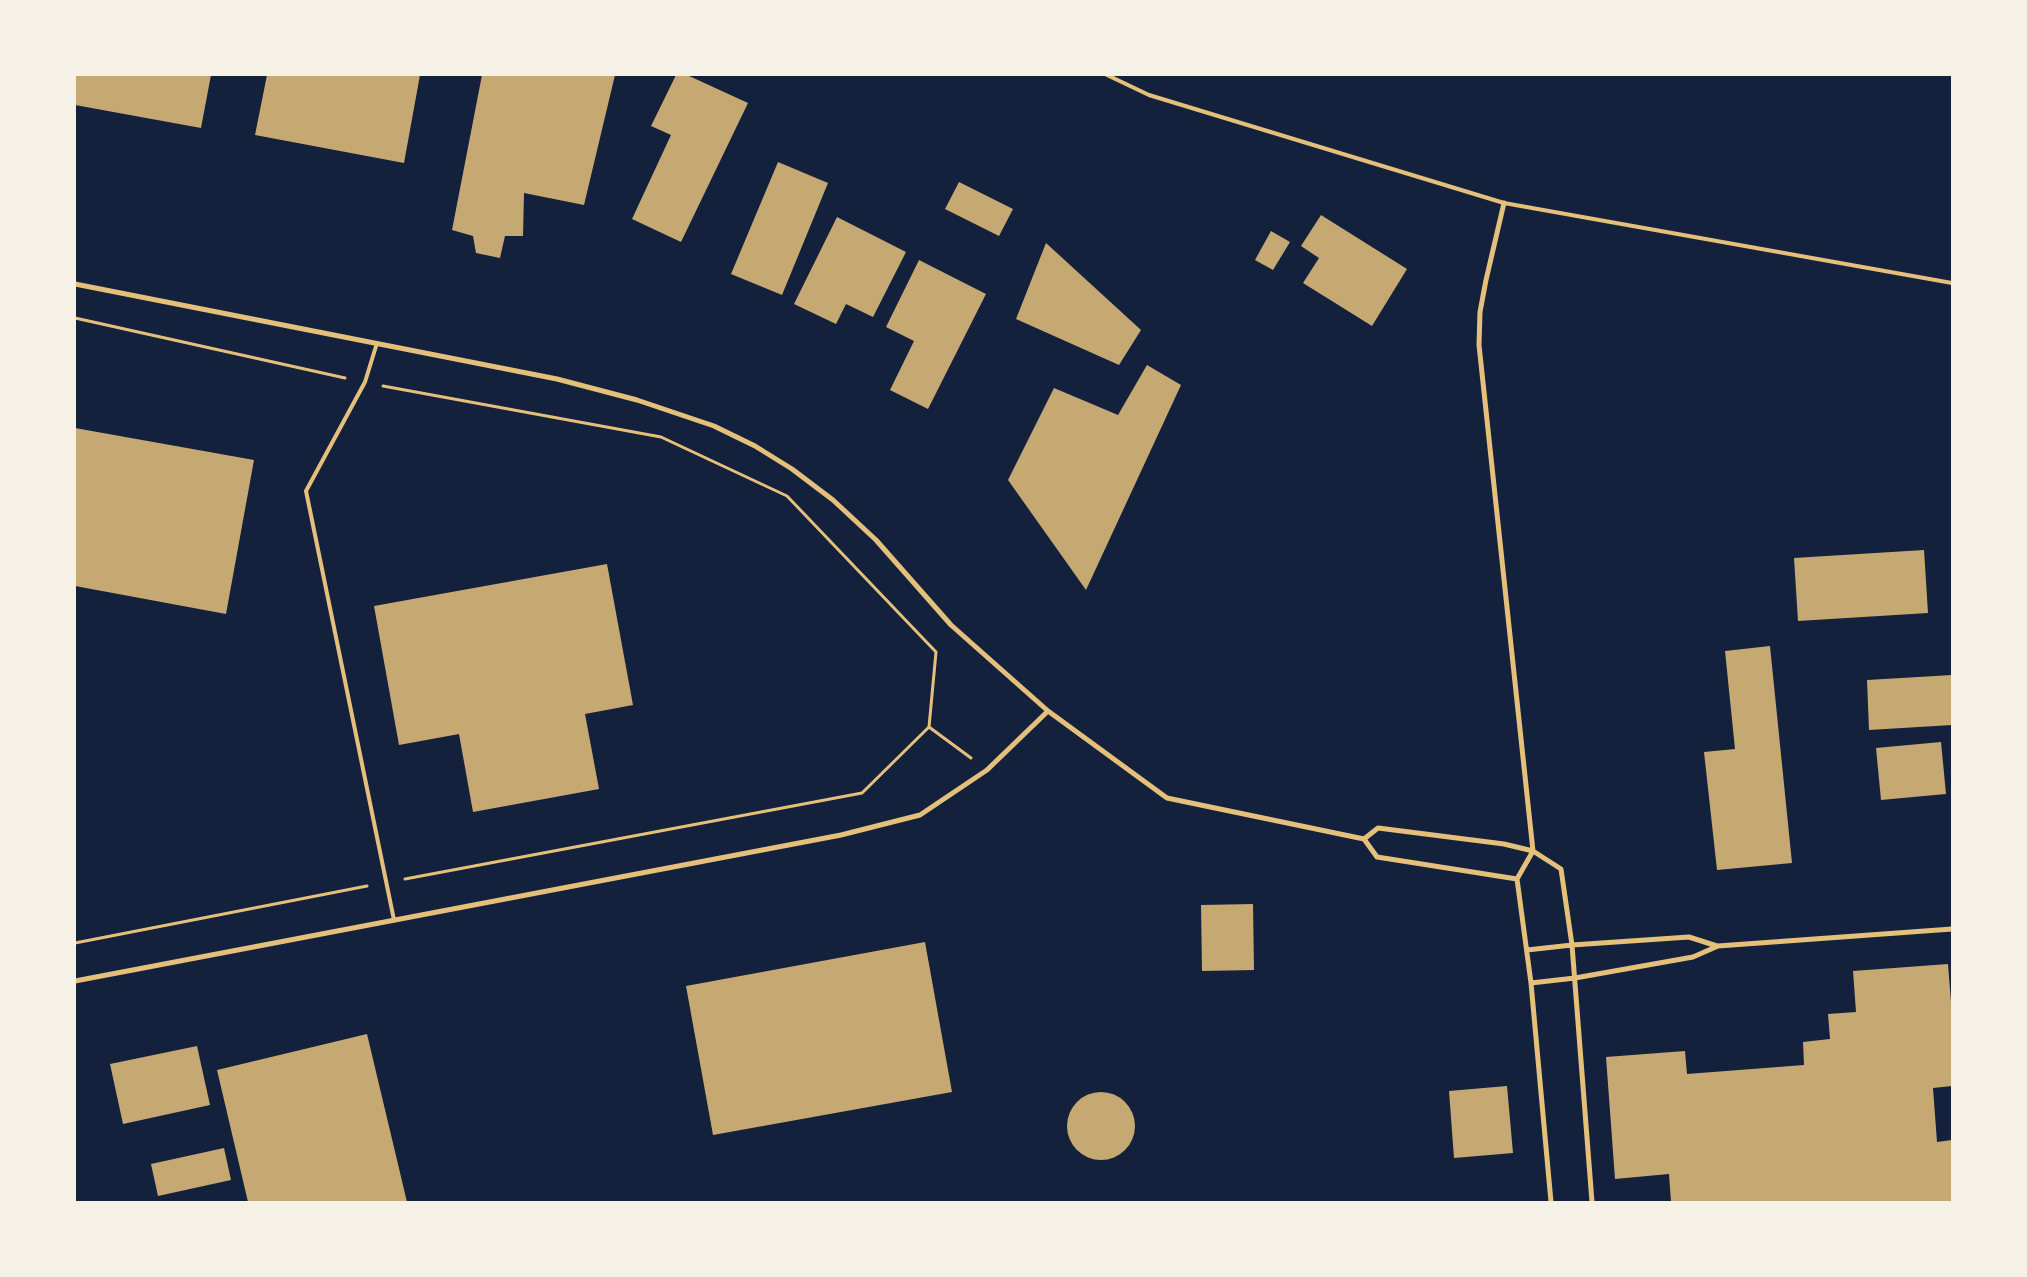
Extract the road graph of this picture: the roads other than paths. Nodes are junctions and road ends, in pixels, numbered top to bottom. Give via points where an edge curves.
1 (1107, 75) edge
2 (1504, 202) junction
3 (1952, 283) edge
4 (75, 284) edge
5 (377, 343) junction
6 (1048, 711) junction
7 (1364, 839) junction
8 (1533, 851) junction
9 (1517, 879) junction
10 (394, 920) junction
11 (1952, 929) edge
12 (1572, 944) junction
13 (1718, 946) junction
14 (1527, 950) junction
15 (1575, 978) junction
16 (75, 981) edge
17 (1531, 983) junction
18 (1551, 1202) edge
19 (1592, 1202) edge

1 - 2 lane via 1149,95
2 - 3 lane
2 - 8 street via 1480,312 1479,345
4 - 5 street
5 - 6 street via 557,379 636,400 714,426 755,446 792,469 840,507 876,540 951,625
5 - 10 lane via 365,382 306,491
6 - 7 street via 1167,798
6 - 10 street via 987,770 920,815 841,836
7 - 8 street via 1378,828 1504,844
7 - 9 street via 1377,857
8 - 9 street
8 - 12 street via 1561,869
9 - 14 street
10 - 16 street
11 - 13 street
12 - 13 street via 1689,937
12 - 14 street
12 - 15 street
13 - 15 street via 1693,957
14 - 17 street
15 - 17 street
15 - 19 street
17 - 18 street

